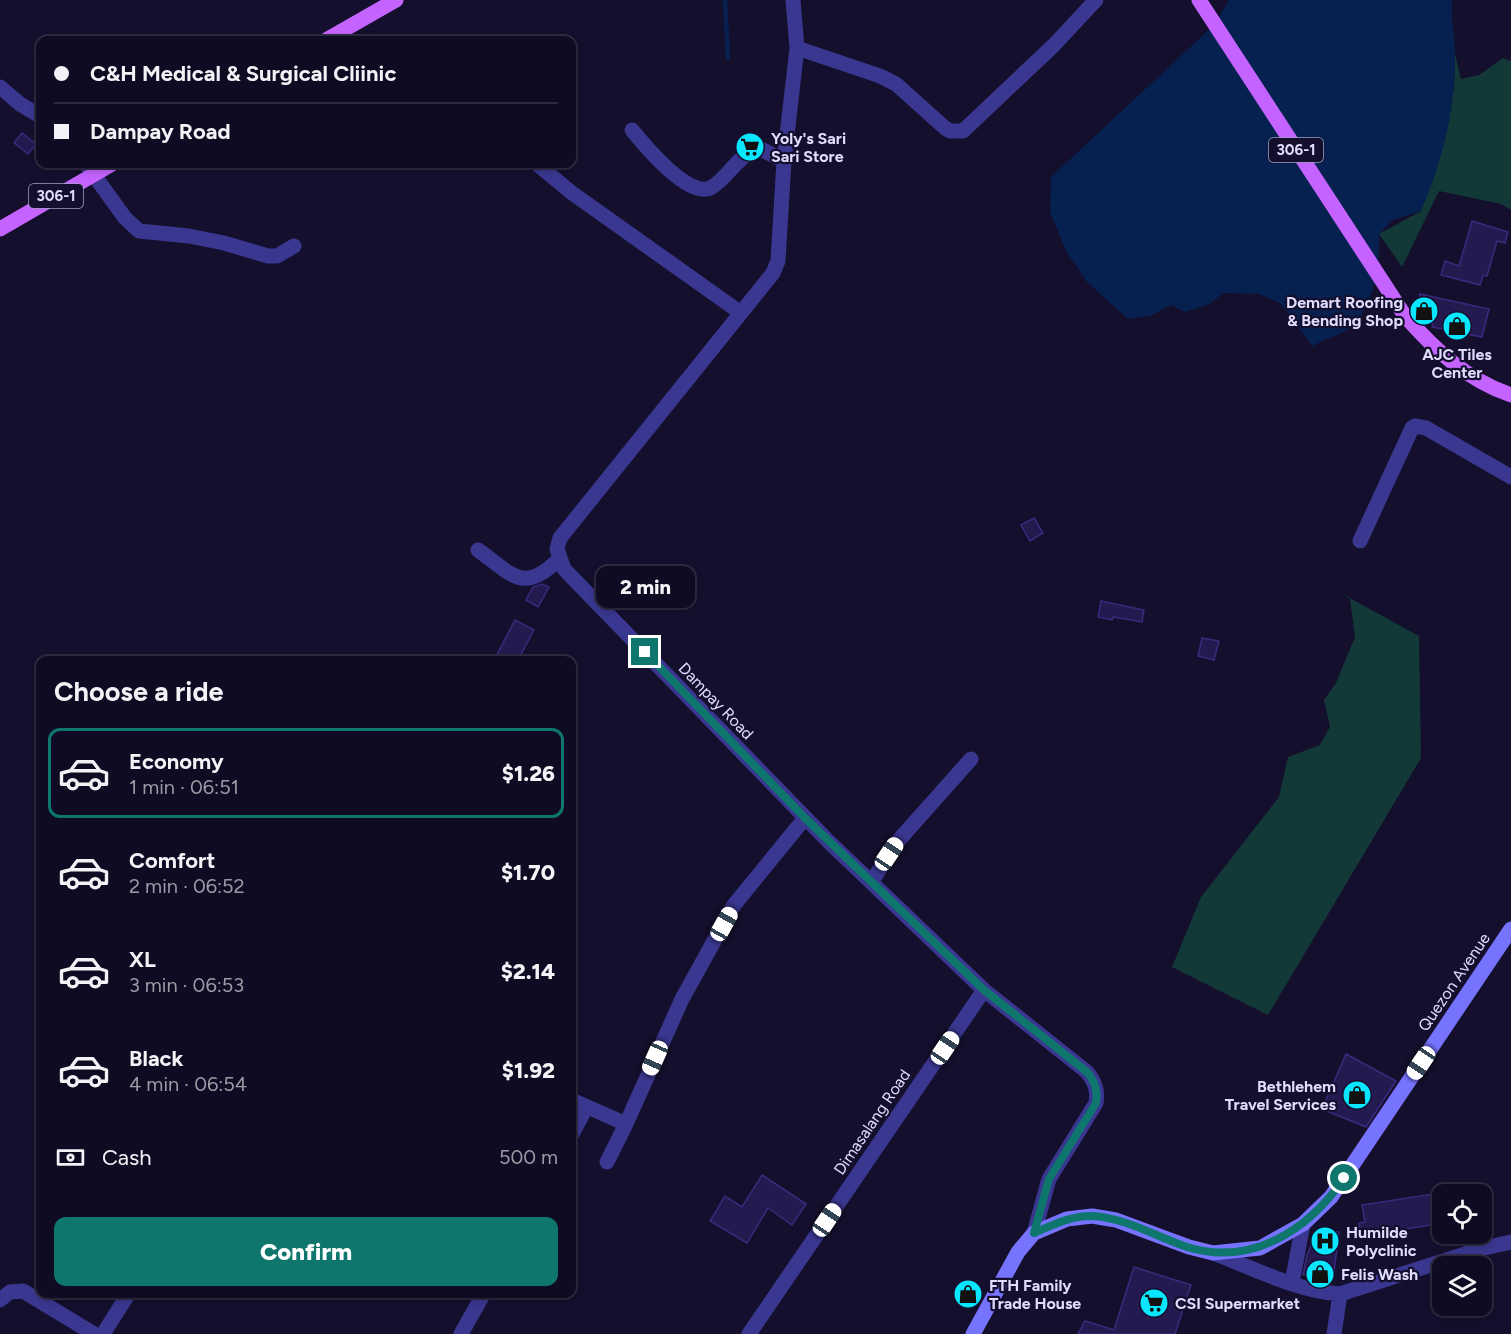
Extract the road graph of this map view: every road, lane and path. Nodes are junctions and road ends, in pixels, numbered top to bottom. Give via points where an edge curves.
1 (396, 0) edge
2 (793, 0) edge
3 (1096, 0) edge
4 (1199, 0) edge
5 (333, 36) edge
6 (797, 48) junction
7 (0, 87) edge
8 (36, 114) edge
9 (632, 130) dead end
10 (784, 161) junction
11 (542, 168) edge
12 (90, 169) edge
13 (0, 229) edge
14 (294, 246) dead end
15 (741, 313) junction
16 (1511, 395) edge
17 (1511, 477) edge
18 (1360, 542) dead end
19 (478, 550) dead end
20 (559, 559) junction
21 (971, 759) dead end
22 (805, 818) junction
23 (872, 881) junction
24 (1511, 929) edge
25 (984, 990) junction
26 (576, 1102) edge
27 (586, 1108) junction
28 (626, 1124) junction
29 (576, 1127) edge
30 (607, 1162) dead end
31 (1303, 1224) junction
32 (1034, 1233) junction
33 (1511, 1242) edge
34 (1213, 1253) junction
35 (1292, 1283) junction
36 (1340, 1294) junction
37 (126, 1298) edge
38 (481, 1298) edge
39 (0, 1300) edge
40 (94, 1334) edge
41 (103, 1334) edge
42 (461, 1334) edge
43 (749, 1334) edge
44 (973, 1334) edge
45 (1334, 1334) edge

1 - 5 main road
2 - 6 street
3 - 6 street via 963,131 945,128 896,84
4 - 16 main road, 306-1 via 1405,316 1454,365
6 - 10 street
7 - 8 street
9 - 10 street via 664,165 700,191 720,181 737,160 754,149
10 - 15 street via 778,261
11 - 15 street
12 - 13 main road, 306-1
12 - 14 street via 124,218 139,231 189,236 268,256 277,256
15 - 20 street via 561,538
17 - 18 street via 1426,428 1415,426
19 - 20 street via 523,580 540,575
20 - 22 street, Dampay Road via 564,569
21 - 23 street via 898,841
22 - 23 street, Dampay Road
22 - 28 street via 734,905 682,999
23 - 25 street, Dampay Road
24 - 31 main road, Quezon Avenue via 1331,1197
25 - 32 street, Dampay Road via 1087,1072 1098,1093 1096,1103 1049,1179
25 - 43 street, Dimasalang Road
26 - 27 street
27 - 28 street
27 - 29 street
28 - 30 street
31 - 34 main road, Quezon Avenue via 1260,1248
31 - 35 street
32 - 34 main road, Quezon Avenue via 1067,1219 1092,1216
32 - 44 main road, Quezon Avenue via 1018,1252
33 - 36 street
34 - 35 street
35 - 36 street
36 - 45 street
37 - 41 street
38 - 42 street
39 - 40 street via 10,1292 23,1291

